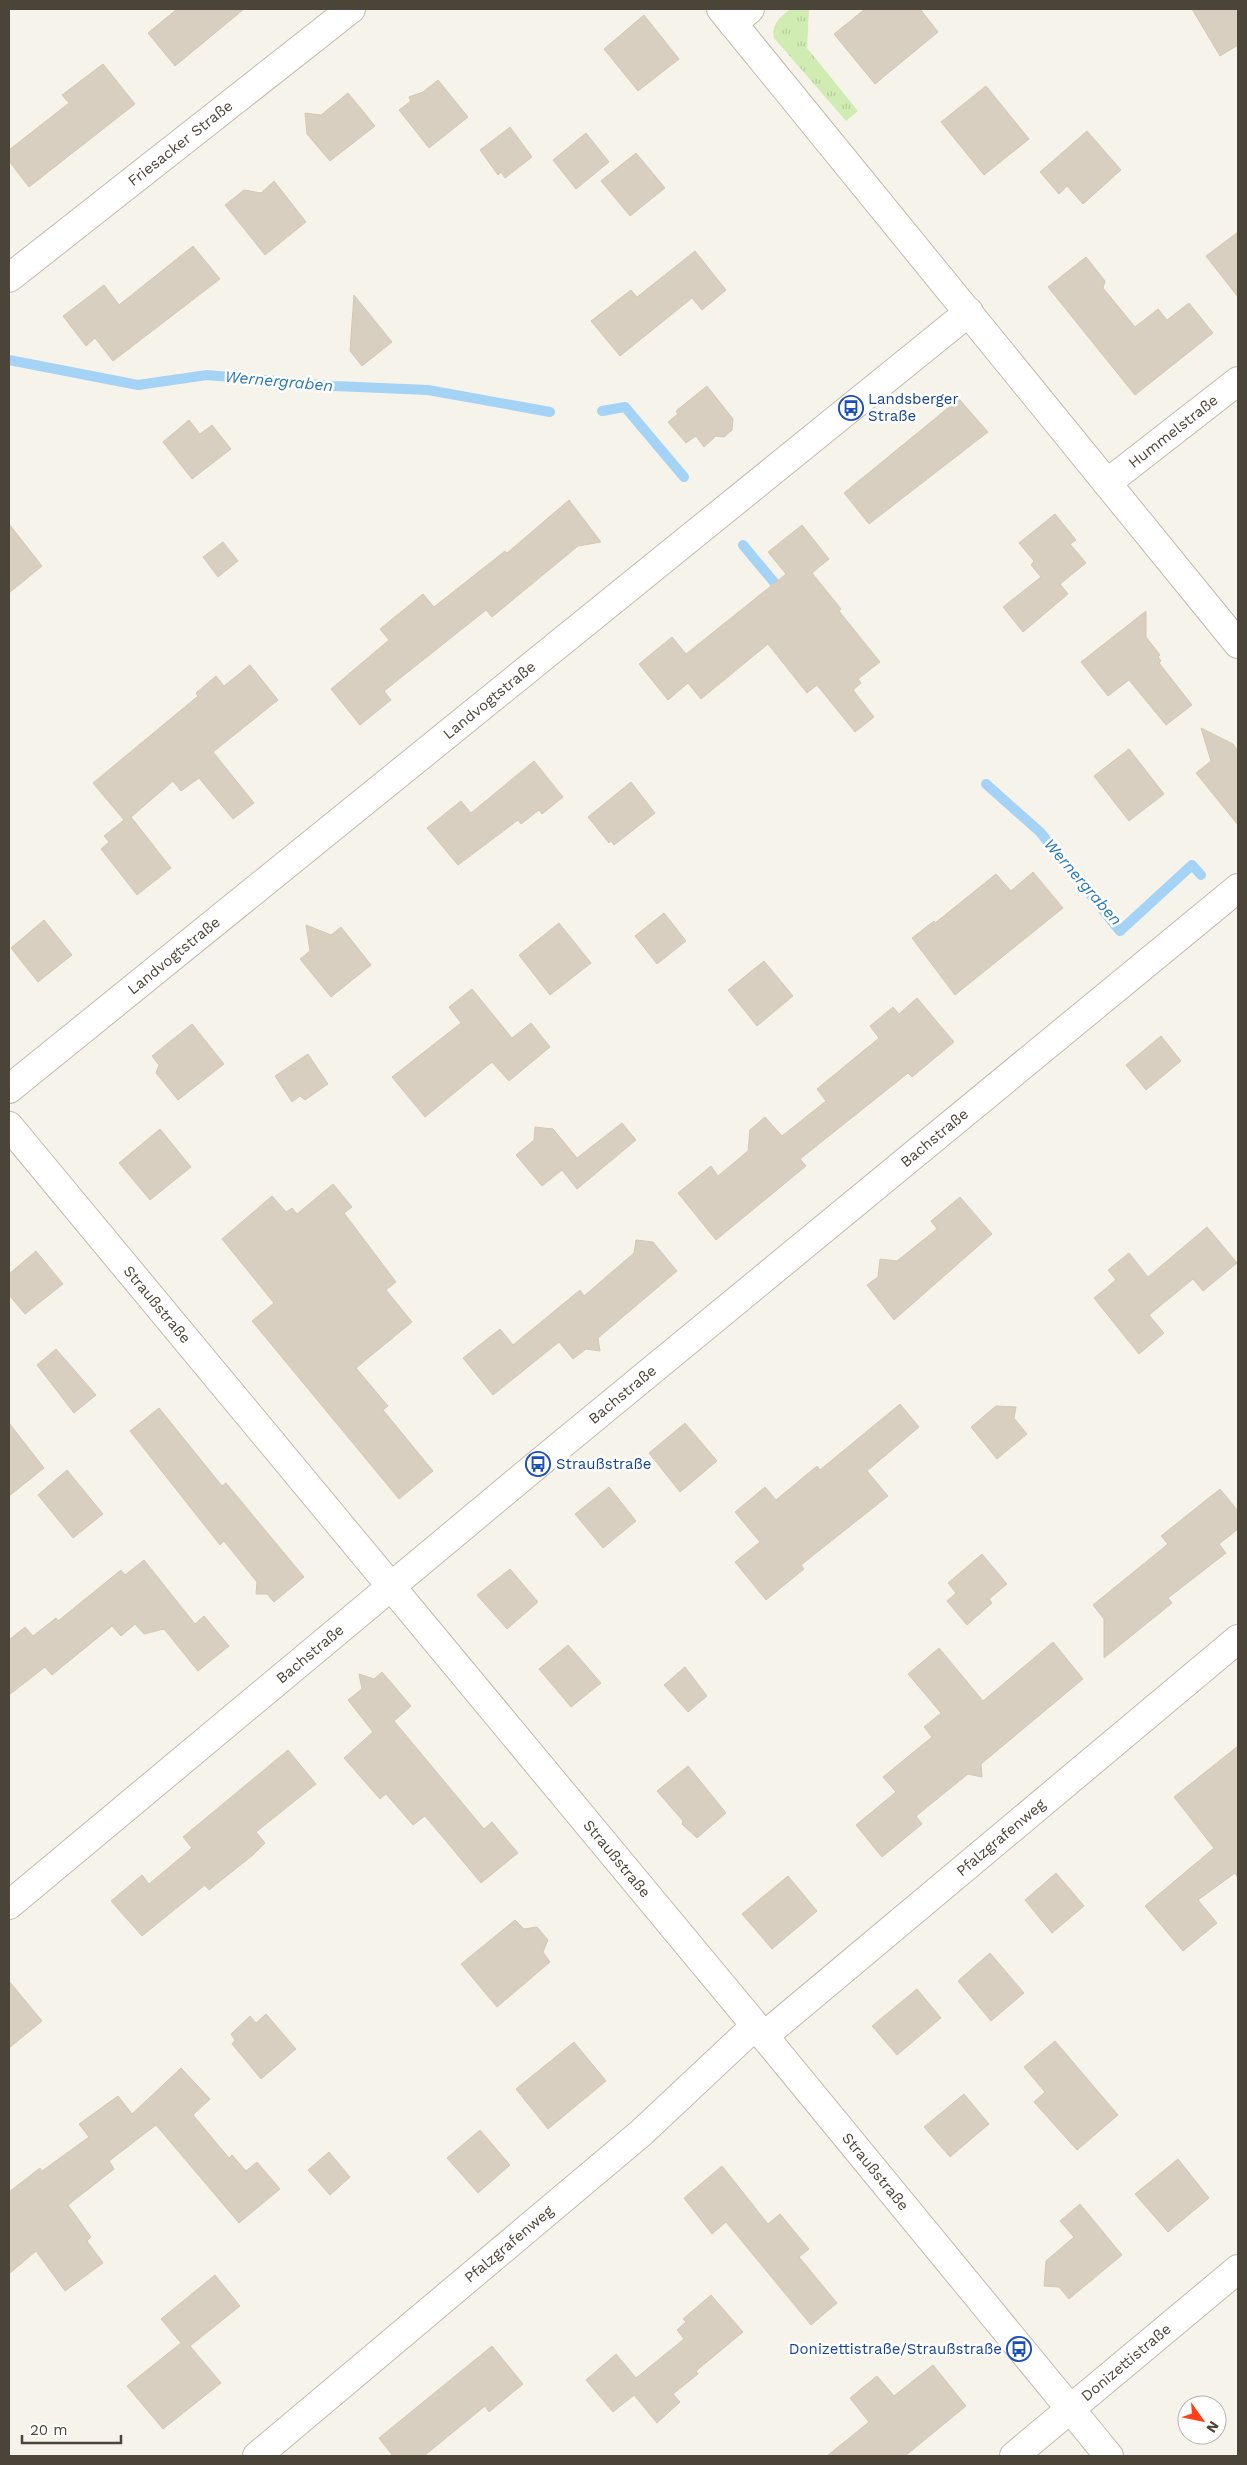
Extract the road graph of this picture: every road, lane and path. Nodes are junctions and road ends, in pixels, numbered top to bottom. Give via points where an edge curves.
1 (351, 9) edge
2 (735, 14) edge
3 (9, 278) edge
4 (969, 312) junction
5 (1238, 381) edge
6 (1107, 483) junction
7 (1238, 644) edge
8 (1238, 888) edge
9 (9, 1089) edge
10 (9, 1126) edge
11 (391, 1586) junction
12 (1238, 1639) edge
13 (9, 1905) edge
14 (760, 2031) junction
15 (1238, 2269) edge
16 (1070, 2410) junction
17 (257, 2456) edge
18 (1014, 2456) edge
19 (1109, 2456) edge

1 - 3 street, Friesacker Straße
2 - 4 street
4 - 6 street
4 - 9 street, Landvogtstraße
5 - 6 street, Hummelstraße
6 - 7 street
8 - 11 street, Bachstraße
10 - 11 street, Straußstraße
11 - 13 street, Bachstraße
11 - 14 street, Straußstraße
12 - 14 street, Pfalzgrafenweg
14 - 16 street, Straußstraße
14 - 17 street, Pfalzgrafenweg
15 - 16 street, Donizettistraße
16 - 18 street, Donizettistraße
16 - 19 street, Straußstraße

